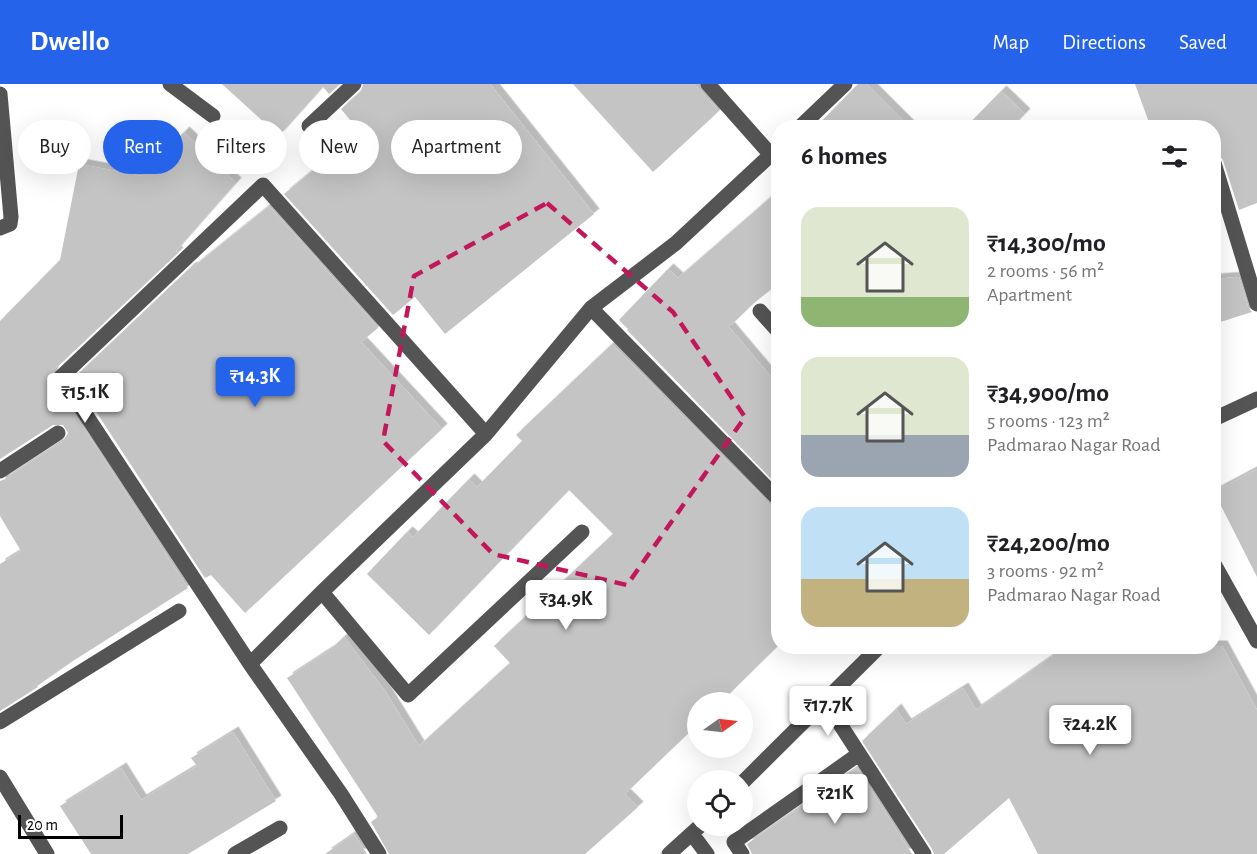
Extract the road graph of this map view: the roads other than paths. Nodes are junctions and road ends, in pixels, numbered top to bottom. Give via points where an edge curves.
1 (170, 84) edge
2 (354, 84) edge
3 (708, 84) edge
4 (844, 84) edge
5 (0, 94) edge
6 (213, 116) dead end
7 (315, 120) edge
8 (808, 120) edge
9 (771, 147) edge
10 (771, 155) edge
11 (1221, 186) edge
12 (0, 228) edge
13 (1257, 304) edge
14 (591, 308) junction
15 (760, 311) dead end
16 (771, 323) edge
17 (1257, 399) edge
18 (1221, 416) edge
19 (58, 433) dead end
20 (486, 434) junction
21 (0, 471) edge
22 (771, 492) edge
23 (582, 532) dead end
24 (1221, 577) edge
25 (321, 592) junction
26 (179, 611) dead end
27 (1257, 641) edge
28 (872, 654) edge
29 (250, 664) junction
30 (825, 701) junction
31 (0, 722) edge
32 (859, 754) junction
33 (753, 772) edge
34 (0, 777) edge
35 (280, 828) dead end
36 (689, 836) edge
37 (699, 836) edge
38 (47, 854) edge
39 (235, 854) edge
40 (379, 854) edge
41 (669, 854) edge
42 (707, 854) edge
43 (742, 854) edge
44 (924, 854) edge

1 - 6 street
2 - 7 street
3 - 9 street
4 - 8 street
5 - 12 street via 11,217 10,224
10 - 14 street via 675,243
11 - 13 street
14 - 20 street
14 - 22 street
15 - 16 street
17 - 18 street
19 - 21 street
20 - 25 street
20 - 29 street via 263,185 61,377
23 - 25 street via 408,694
24 - 27 street
25 - 29 street
26 - 31 street
28 - 30 street
29 - 40 street
30 - 32 street
30 - 33 street
32 - 43 street via 734,842
32 - 44 street
34 - 38 street
35 - 39 street
36 - 41 street
37 - 42 street

